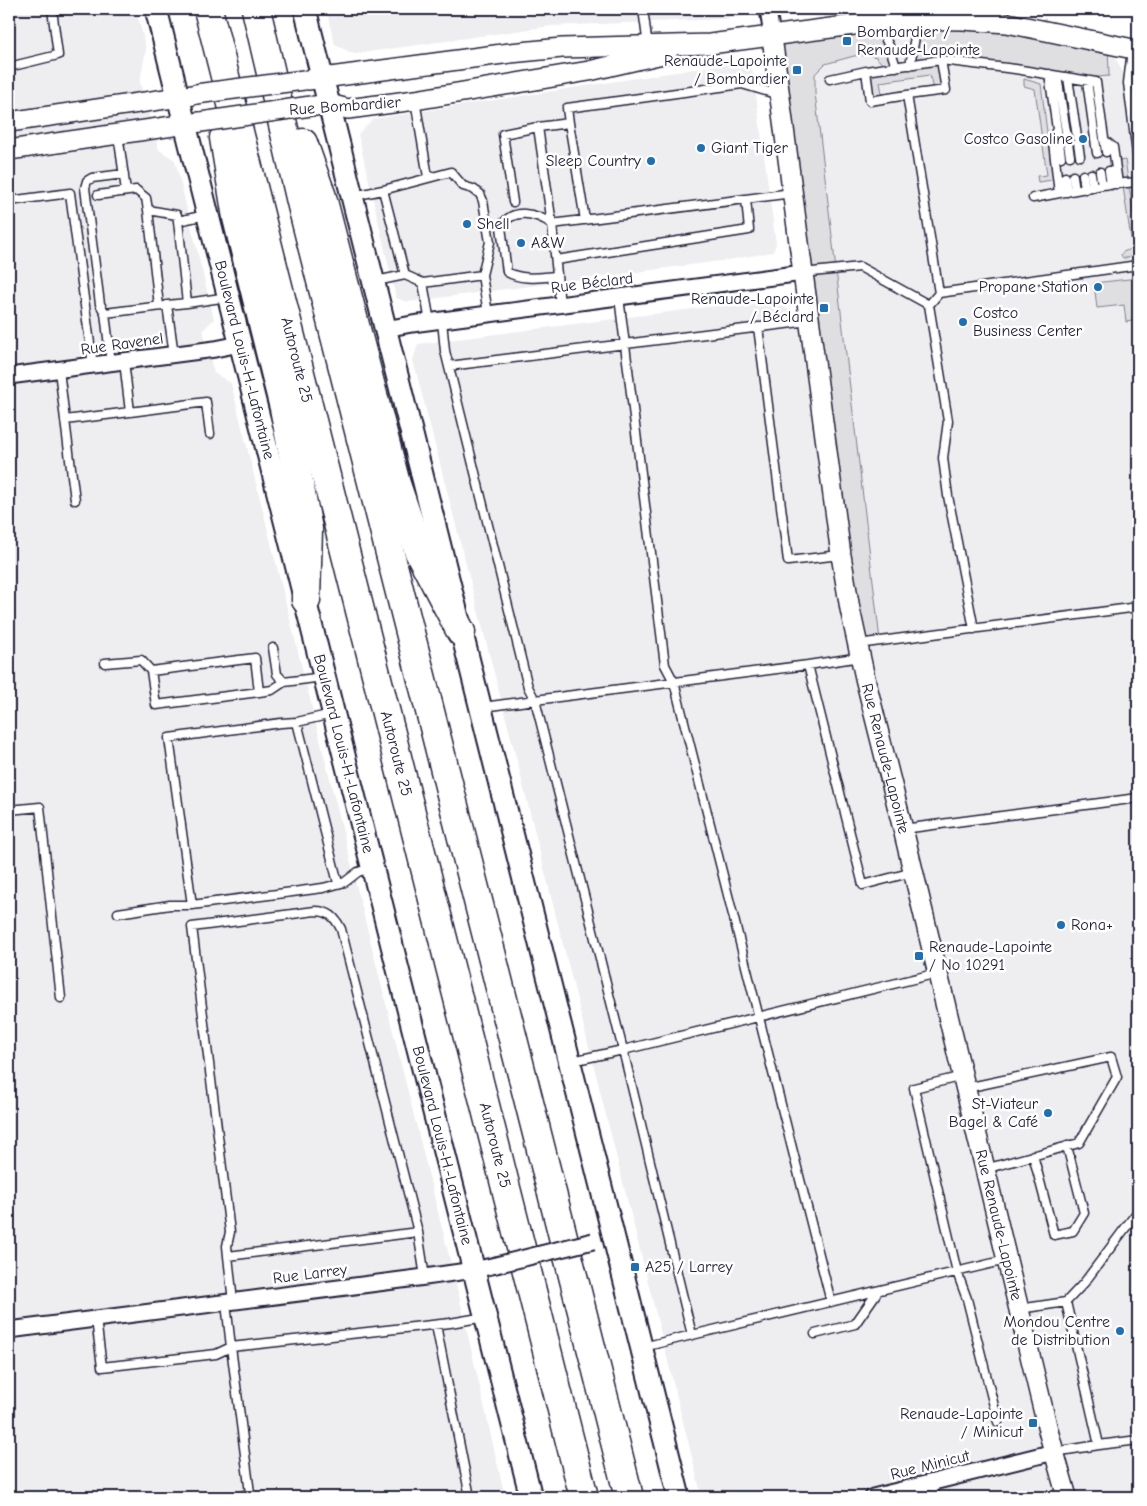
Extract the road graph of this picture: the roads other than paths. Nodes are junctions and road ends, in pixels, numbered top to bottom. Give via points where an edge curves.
1 (52, 9) edge
2 (156, 9) edge
3 (202, 9) edge
4 (208, 9) edge
5 (256, 9) edge
6 (305, 9) edge
7 (643, 9) edge
8 (768, 9) edge
9 (899, 14) edge
10 (926, 19) junction
11 (877, 22) junction
12 (772, 37) junction
13 (710, 44) junction
14 (648, 46) junction
15 (1135, 50) edge
16 (941, 60) junction
17 (910, 65) junction
18 (9, 67) edge
19 (896, 67) junction
20 (866, 71) junction
21 (1053, 75) junction
22 (830, 78) dead end
23 (1068, 78) junction
24 (313, 79) junction
25 (1087, 81) junction
26 (779, 95) junction
27 (907, 95) junction
28 (187, 96) junction
29 (415, 100) junction
30 (320, 105) junction
31 (9, 122) edge
32 (193, 123) junction
33 (569, 123) junction
34 (538, 127) junction
35 (1057, 129) junction
36 (118, 133) junction
37 (1104, 140) junction
38 (9, 150) edge
39 (1080, 156) dead end
40 (1138, 162) edge
41 (1104, 172) dead end
42 (124, 174) junction
43 (1087, 174) dead end
44 (1069, 176) dead end
45 (428, 177) junction
46 (1138, 182) edge
47 (1110, 185) junction
48 (1089, 188) junction
49 (383, 190) junction
50 (126, 191) junction
51 (1067, 192) junction
52 (792, 193) junction
53 (98, 195) dead end
54 (351, 197) junction
55 (1033, 198) dead end
56 (746, 199) junction
57 (9, 201) edge
58 (513, 202) dead end
59 (148, 210) junction
60 (208, 214) junction
61 (585, 220) junction
62 (178, 221) junction
63 (552, 224) junction
64 (556, 260) junction
65 (1138, 265) edge
66 (802, 273) junction
67 (482, 274) junction
68 (406, 275) junction
69 (557, 276) junction
70 (374, 282) junction
71 (423, 283) junction
72 (939, 293) junction
73 (228, 296) junction
74 (619, 297) junction
75 (188, 303) junction
76 (560, 304) junction
77 (929, 305) junction
78 (163, 306) junction
79 (105, 313) junction
80 (488, 314) junction
81 (436, 321) junction
82 (809, 321) junction
83 (758, 327) junction
84 (385, 329) junction
85 (240, 344) junction
86 (625, 344) junction
87 (174, 355) junction
88 (118, 362) junction
89 (93, 366) junction
90 (449, 366) junction
91 (59, 370) junction
92 (9, 376) edge
93 (130, 412) junction
94 (65, 420) junction
95 (210, 434) dead end
96 (75, 500) dead end
97 (841, 555) junction
98 (306, 600) junction
99 (1138, 607) edge
100 (974, 629) junction
101 (461, 632) junction
102 (273, 648) dead end
103 (859, 650) junction
104 (105, 663) dead end
105 (808, 665) junction
106 (151, 671) junction
107 (324, 676) junction
108 (284, 682) junction
109 (674, 682) junction
110 (259, 692) junction
111 (535, 700) junction
112 (481, 708) junction
113 (334, 714) junction
114 (297, 722) junction
115 (1138, 798) edge
116 (9, 810) edge
117 (903, 829) junction
118 (372, 868) junction
119 (913, 872) junction
120 (338, 883) junction
121 (192, 905) junction
122 (118, 913) dead end
123 (938, 973) junction
124 (61, 998) dead end
125 (758, 1017) junction
126 (623, 1050) junction
127 (570, 1062) junction
128 (964, 1082) junction
129 (1067, 1146) junction
130 (1033, 1155) junction
131 (985, 1169) junction
132 (1138, 1211) edge
133 (418, 1232) junction
134 (603, 1239) junction
135 (228, 1256) junction
136 (1007, 1260) junction
137 (474, 1270) junction
138 (957, 1272) junction
139 (425, 1277) junction
140 (878, 1290) junction
141 (230, 1302) junction
142 (831, 1302) junction
143 (1066, 1302) junction
144 (1019, 1309) junction
145 (486, 1316) junction
146 (96, 1320) junction
147 (436, 1325) junction
148 (9, 1330) edge
149 (815, 1334) dead end
150 (692, 1335) junction
151 (232, 1347) junction
152 (642, 1347) junction
153 (998, 1422) dead end
154 (1138, 1440) edge
155 (1099, 1445) junction
156 (1054, 1452) junction
157 (932, 1482) junction
158 (252, 1495) edge
159 (239, 1497) edge
160 (470, 1497) edge
161 (531, 1497) edge
162 (584, 1497) edge
163 (629, 1497) edge
164 (680, 1497) edge
165 (873, 1497) edge
166 (936, 1497) edge
167 (1067, 1497) edge

1 - 18 lane via 58,55
2 - 28 main road, Boulevard Louis-H.-Lafontaine
3 - 98 highway via 237,218 284,408 308,529
4 - 162 highway, Autoroute 25
5 - 101 highway via 322,197 385,445 418,552
5 - 163 highway via 301,202
6 - 24 main road
7 - 14 lane
8 - 12 street, Rue Renaude-Lapointe
9 - 10 street, Rue Bombardier
9 - 11 street, Rue Bombardier
10 - 15 street, Rue Bombardier via 1007,23
10 - 17 lane via 915,37
11 - 12 street, Rue Bombardier
11 - 19 lane
12 - 13 street, Rue Bombardier
12 - 26 street, Rue Renaude-Lapointe
13 - 14 street, Rue Bombardier
13 - 29 street, Rue Bombardier via 588,71
14 - 24 street, Rue Bombardier via 562,48
15 - 40 lane via 1128,83
16 - 17 lane
16 - 21 lane
16 - 27 lane via 946,90
17 - 19 lane
19 - 20 lane
20 - 22 lane
20 - 27 lane via 870,101
21 - 23 lane
21 - 35 lane
21 - 35 lane via 1066,156
23 - 25 lane
23 - 39 lane
24 - 28 street, Rue Bombardier, bridge
24 - 30 main road
25 - 37 lane via 1096,82
25 - 37 lane via 1102,153
26 - 33 lane via 742,84 566,108
26 - 52 street, Rue Renaude-Lapointe
27 - 72 lane
28 - 31 street, Rue Bombardier
28 - 32 main road, Boulevard Louis-H.-Lafontaine
29 - 30 street, Rue Bombardier via 348,109
29 - 45 lane
30 - 32 street, Rue Bombardier, bridge
30 - 54 main road
32 - 36 street, Rue Bombardier
32 - 60 main road, Boulevard Louis-H.-Lafontaine
33 - 34 lane
33 - 61 lane
34 - 58 lane via 503,134
34 - 63 lane
35 - 51 lane via 1053,142
36 - 38 street, Rue Bombardier
36 - 42 lane
37 - 47 lane via 1113,147
41 - 47 lane
42 - 50 lane
42 - 79 lane via 92,178 85,188 100,304
43 - 48 lane
44 - 51 lane
45 - 49 lane
45 - 67 lane via 451,172 463,186 480,194 490,242
46 - 47 lane
47 - 48 lane
48 - 51 lane
49 - 54 lane
49 - 68 lane
50 - 53 lane
50 - 59 lane via 136,190 146,198
51 - 55 lane
52 - 56 lane
52 - 66 street, Rue Renaude-Lapointe
54 - 70 main road
56 - 61 lane
56 - 64 lane via 749,230
57 - 89 lane via 70,192
59 - 62 lane via 177,215
59 - 78 lane
60 - 62 lane
60 - 73 main road, Boulevard Louis-H.-Lafontaine
61 - 63 lane
62 - 75 lane
63 - 64 lane
63 - 69 lane via 543,218 513,214 501,226 508,272 516,278
64 - 69 lane
65 - 72 lane
66 - 74 street, Rue Béclard
66 - 77 lane via 860,267
66 - 82 street, Rue Renaude-Lapointe
67 - 71 lane
67 - 80 lane
68 - 70 lane
68 - 71 lane
69 - 76 lane
70 - 84 main road
71 - 81 lane
72 - 77 lane
73 - 75 lane
73 - 85 main road, Boulevard Louis-H.-Lafontaine
74 - 76 street, Rue Béclard
74 - 86 lane
75 - 78 lane
76 - 80 street, Rue Béclard
77 - 100 lane via 948,421 943,458 948,496
78 - 79 lane
78 - 87 lane
79 - 88 lane
80 - 81 street, Rue Béclard
81 - 84 street, Rue Béclard
81 - 90 lane
82 - 83 lane
82 - 97 street, Rue Renaude-Lapointe
83 - 86 lane
83 - 97 lane via 788,561
84 - 101 main road
85 - 87 street, Rue Ravenel
85 - 98 main road, Boulevard Louis-H.-Lafontaine
86 - 90 lane
86 - 109 lane via 665,666
87 - 88 street, Rue Ravenel
88 - 89 street, Rue Ravenel
88 - 93 lane
89 - 91 street, Rue Ravenel
90 - 111 lane via 528,687
91 - 92 street, Rue Ravenel
91 - 94 lane
93 - 94 lane
93 - 95 lane via 206,402
94 - 96 lane
97 - 103 street, Rue Renaude-Lapointe
98 - 107 main road, Boulevard Louis-H.-Lafontaine
99 - 100 lane
100 - 103 lane
101 - 112 main road
102 - 108 lane via 276,674
103 - 105 lane
103 - 117 street, Rue Renaude-Lapointe
104 - 106 lane via 141,660
105 - 109 lane
105 - 119 lane via 863,885
106 - 110 lane via 156,705
106 - 110 lane via 255,658
107 - 108 lane
107 - 113 main road, Boulevard Louis-H.-Lafontaine
108 - 110 lane via 272,690
109 - 111 lane
109 - 125 lane
111 - 112 lane
111 - 126 lane
112 - 127 main road
113 - 114 lane
113 - 118 main road, Boulevard Louis-H.-Lafontaine
114 - 120 lane
114 - 121 lane via 169,738
115 - 117 lane
116 - 124 lane via 40,807
117 - 119 street, Rue Renaude-Lapointe
118 - 120 lane via 361,870
118 - 137 main road, Boulevard Louis-H.-Lafontaine
119 - 123 street, Rue Renaude-Lapointe
120 - 121 lane via 323,888
121 - 122 lane
123 - 125 lane
123 - 128 street, Rue Renaude-Lapointe
125 - 126 lane
125 - 142 lane
126 - 127 lane
126 - 150 lane
127 - 134 main road
128 - 129 lane via 1111,1057 1117,1077 1079,1143
128 - 131 street, Rue Renaude-Lapointe
128 - 138 lane via 914,1088
129 - 130 lane
129 - 130 lane via 1084,1214 1073,1231 1054,1235
130 - 131 lane
131 - 136 street, Rue Renaude-Lapointe
132 - 143 lane
133 - 135 lane
133 - 135 lane via 341,929 330,914 315,911 192,927 230,1232
133 - 139 lane
134 - 137 street, Rue Larrey, bridge
134 - 152 main road
135 - 141 lane
136 - 138 lane
136 - 144 street, Rue Renaude-Lapointe
137 - 139 street, Rue Larrey
137 - 145 main road, Boulevard Louis-H.-Lafontaine
138 - 140 lane
138 - 153 lane via 967,1298
139 - 141 street, Rue Larrey
140 - 142 lane
140 - 149 lane via 855,1324
141 - 146 street, Rue Larrey
141 - 151 lane
142 - 150 lane
143 - 144 lane
143 - 155 lane
144 - 156 street, Rue Renaude-Lapointe
145 - 147 lane
145 - 161 main road, Boulevard Louis-H.-Lafontaine
146 - 148 street, Rue Larrey
146 - 151 lane via 102,1367 216,1354
147 - 151 lane
147 - 160 lane
150 - 152 lane
151 - 158 lane
152 - 164 main road
154 - 155 lane
155 - 156 lane
156 - 157 street, Rue Minicut
156 - 167 street, Rue Renaude-Lapointe
157 - 165 street, Rue Minicut
157 - 166 lane
158 - 159 lane

